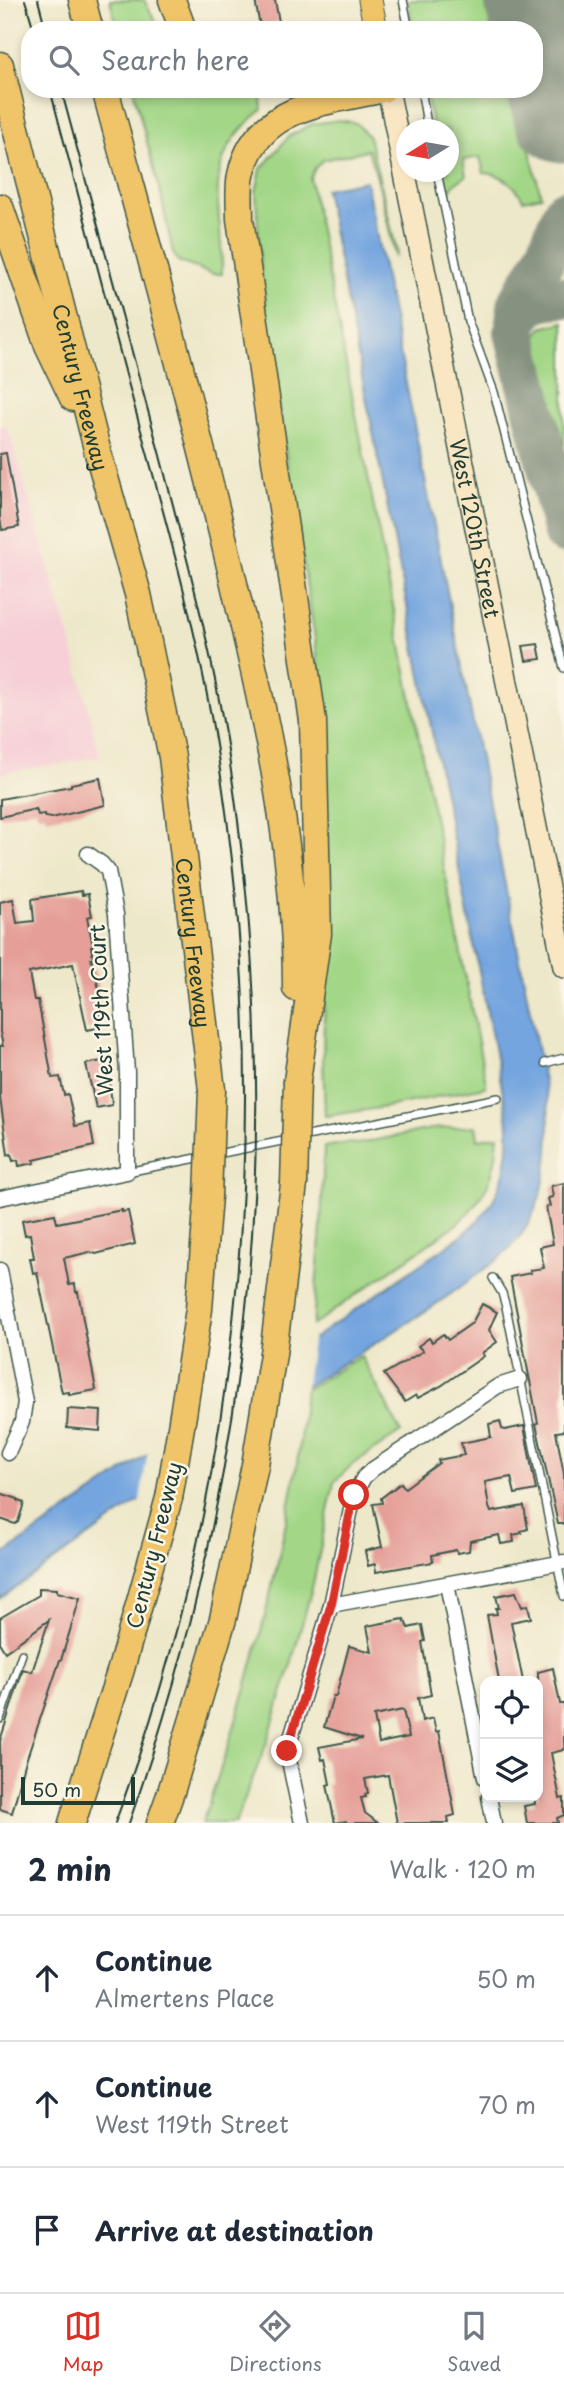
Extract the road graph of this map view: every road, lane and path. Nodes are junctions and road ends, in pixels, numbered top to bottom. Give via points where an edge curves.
1 (82, 0) edge
2 (172, 0) edge
3 (370, 0) edge
4 (403, 0) edge
5 (88, 21) edge
6 (180, 21) edge
7 (374, 21) edge
8 (407, 21) edge
9 (0, 65) edge
10 (108, 98) edge
11 (346, 98) edge
12 (388, 98) edge
13 (423, 98) edge
14 (426, 119) edge
15 (439, 182) edge
16 (0, 207) edge
17 (99, 453) junction
18 (564, 668) edge
19 (88, 854) dead end
20 (564, 967) edge
21 (564, 1058) edge
22 (545, 1063) dead end
23 (297, 1081) junction
24 (498, 1098) dead end
25 (127, 1172) junction
26 (0, 1198) edge
27 (0, 1270) edge
28 (493, 1278) dead end
29 (520, 1379) junction
30 (8, 1453) dead end
31 (561, 1563) edge
32 (447, 1584) junction
33 (564, 1596) edge
34 (331, 1605) junction
35 (22, 1654) dead end
36 (0, 1720) edge
37 (480, 1752) edge
38 (490, 1802) edge
39 (72, 1823) edge
40 (160, 1823) edge
41 (302, 1823) edge
42 (494, 1823) edge

1 - 5 highway
2 - 6 highway
3 - 7 main road
4 - 8 lane
9 - 17 highway, Century Freeway
10 - 23 highway via 228,555 263,709 283,822 296,955
11 - 23 highway via 297,109 271,125 251,148 240,176 240,219 313,722 317,934
12 - 20 main road, West 120th Street
13 - 14 lane
15 - 18 lane via 468,321 494,392
16 - 17 highway via 48,346
17 - 39 highway, Century Freeway, bridge via 138,594 172,757 212,1090 199,1309 169,1498
19 - 25 street, West 119th Court via 107,872 116,914 127,1072
21 - 22 lane
23 - 40 highway, bridge via 294,1184 255,1465 223,1619
24 - 25 lane
25 - 26 street
27 - 30 street via 25,1402
28 - 29 lane via 506,1307
29 - 31 lane
29 - 34 street via 498,1386 364,1477 351,1506
31 - 32 street
31 - 33 lane
32 - 34 street
32 - 37 street
34 - 41 street via 287,1751
35 - 36 lane
38 - 42 street

